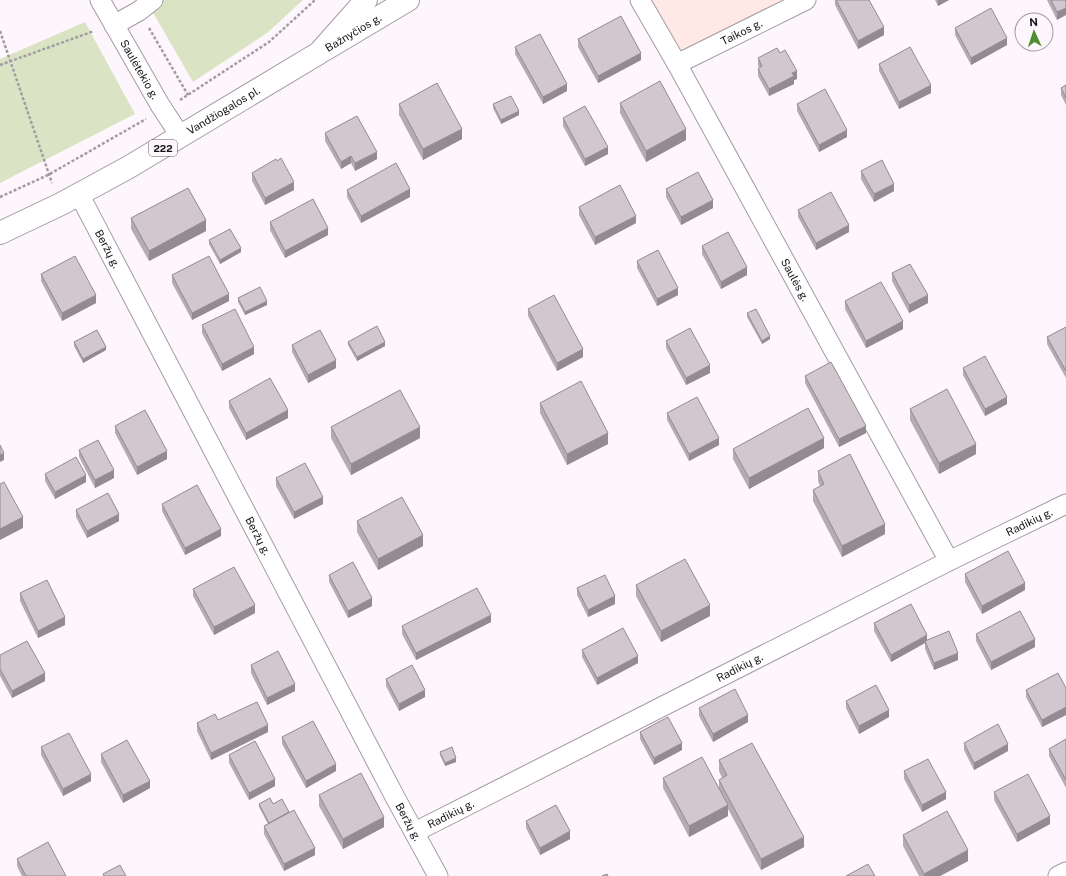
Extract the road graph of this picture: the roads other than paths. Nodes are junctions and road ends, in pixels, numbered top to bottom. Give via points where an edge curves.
1 (100, 0) edge
2 (366, 0) edge
3 (408, 0) edge
4 (640, 0) edge
5 (806, 0) edge
6 (146, 6) edge
7 (114, 25) junction
8 (319, 53) junction
9 (677, 64) junction
10 (181, 137) junction
11 (70, 199) junction
12 (0, 233) edge
13 (1066, 504) edge
14 (949, 561) junction
15 (415, 832) junction
16 (1066, 872) edge
17 (438, 876) edge
18 (1058, 876) edge

1 - 7 street, Saulėtekio g.
2 - 8 main road, Vandžiogalos pl. / 222
3 - 8 main road, Bažnyčios g.
4 - 9 street, Saulės g.
5 - 9 street, Taikos g.
6 - 7 street
7 - 10 street, Saulėtekio g.
8 - 10 main road, Vandžiogalos pl. / 222
9 - 14 street, Saulės g.
10 - 11 main road, Vandžiogalos pl. / 222
11 - 12 main road, Vandžiogalos pl. / 222
11 - 15 street, Beržų g.
13 - 14 street, Radikių g.
14 - 15 street, Radikių g.
15 - 17 street, Beržų g.
16 - 18 street

